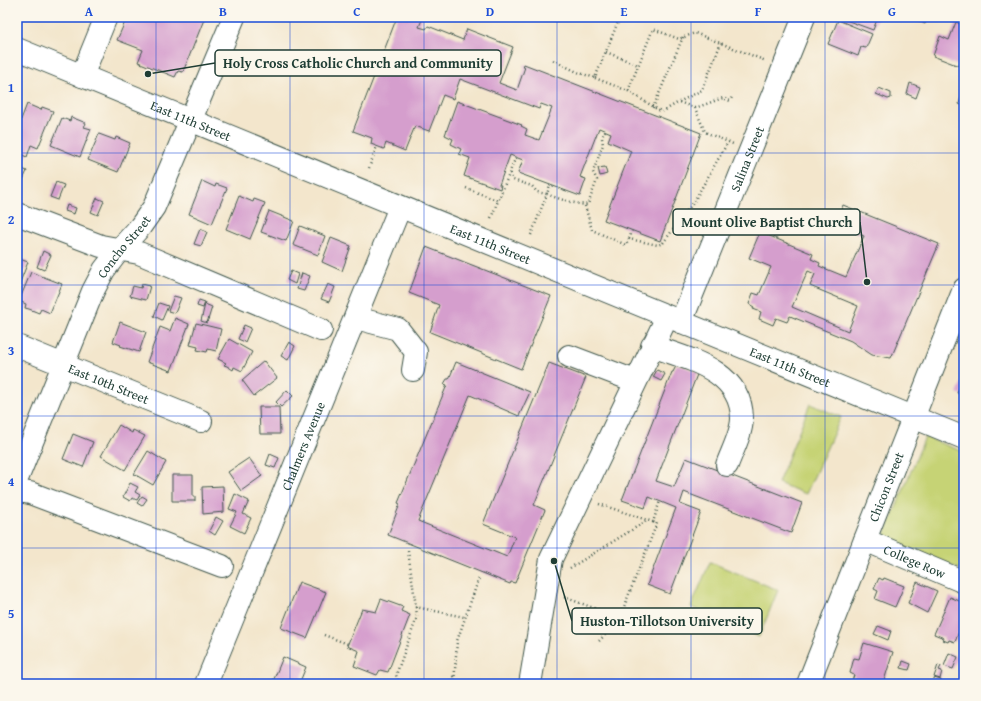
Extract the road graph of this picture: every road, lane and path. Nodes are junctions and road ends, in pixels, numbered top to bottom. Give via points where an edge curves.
1 (106, 17) edge
2 (234, 17) edge
3 (620, 17) edge
4 (796, 19) edge
5 (683, 37) junction
6 (721, 43) junction
7 (17, 49) edge
8 (606, 52) junction
9 (553, 60) dead end
10 (771, 62) dead end
11 (638, 65) junction
12 (82, 76) junction
13 (595, 78) junction
14 (628, 91) junction
15 (732, 96) dead end
16 (678, 102) junction
17 (653, 108) junction
18 (695, 108) junction
19 (191, 121) junction
20 (605, 130) dead end
21 (728, 142) junction
22 (737, 145) dead end
23 (377, 146) dead end
24 (516, 157) dead end
25 (369, 168) dead end
26 (510, 173) junction
27 (550, 185) dead end
28 (466, 188) dead end
29 (547, 194) junction
30 (498, 201) junction
31 (585, 206) junction
32 (400, 207) junction
33 (17, 214) edge
34 (492, 218) dead end
35 (632, 231) dead end
36 (531, 235) dead end
37 (629, 239) junction
38 (120, 249) junction
39 (962, 299) edge
40 (356, 318) junction
41 (674, 320) junction
42 (321, 330) dead end
43 (17, 346) edge
44 (652, 346) junction
45 (569, 356) dead end
46 (63, 365) junction
47 (413, 370) dead end
48 (635, 381) junction
49 (913, 417) junction
50 (201, 421) dead end
51 (964, 438) edge
52 (727, 465) dead end
53 (17, 479) edge
54 (17, 491) edge
55 (660, 501) dead end
56 (598, 503) dead end
57 (648, 520) junction
58 (653, 522) junction
59 (865, 540) junction
60 (408, 551) dead end
61 (222, 566) dead end
62 (564, 571) dead end
63 (479, 578) dead end
64 (964, 582) edge
65 (558, 595) dead end
66 (416, 607) junction
67 (464, 617) junction
68 (619, 618) junction
69 (637, 624) dead end
70 (324, 635) dead end
71 (599, 640) dead end
72 (348, 644) dead end
73 (455, 674) junction
74 (206, 684) edge
75 (320, 684) edge
76 (330, 684) edge
77 (400, 684) edge
78 (449, 684) edge
79 (454, 684) edge
80 (530, 684) edge
81 (808, 684) edge

1 - 12 street
2 - 19 street, Concho Street
3 - 8 path
4 - 41 street, Salina Street
5 - 6 path via 695,33
5 - 11 path via 679,39 653,29
5 - 17 path
6 - 10 path
6 - 16 path via 702,90
7 - 12 street, East 11th Street
8 - 11 path
8 - 13 path
9 - 13 path
11 - 14 path
12 - 19 street, East 11th Street
13 - 14 path
14 - 17 path
15 - 18 path via 730,101 723,98
16 - 17 path via 662,112
16 - 18 path
18 - 21 path via 705,132
19 - 32 street, East 11th Street
19 - 38 street, Concho Street via 154,207
20 - 31 path via 603,145 593,172 597,180
21 - 22 path
21 - 37 path via 693,203 667,239 658,245
23 - 25 path
24 - 26 path
26 - 29 path via 513,180
26 - 30 path
27 - 29 path
28 - 30 path
29 - 31 path via 554,199 560,198
29 - 36 path
30 - 34 path
31 - 37 path via 592,230 626,245
32 - 40 street, Chalmers Avenue
32 - 41 street, East 11th Street
33 - 38 street via 101,246
35 - 37 path
38 - 42 street via 139,253
38 - 46 street, Concho Street via 93,290
39 - 49 street, Chicon Street
40 - 47 street via 398,329 416,352
40 - 74 street, Chalmers Avenue
41 - 44 street, Salina Street
41 - 49 street, East 11th Street
43 - 46 street, East 10th Street
44 - 48 street, Salina Street
44 - 52 street via 701,363 730,384 740,403 742,419
45 - 48 street
46 - 50 street, East 10th Street
46 - 53 street, Concho Street
48 - 80 street, Salina Street via 551,560
49 - 51 street, East 11th Street
49 - 59 street, Chicon Street
54 - 61 street via 30,493
55 - 58 path
56 - 57 path
57 - 58 path
57 - 62 path
58 - 68 path via 657,523
59 - 64 street, College Row
59 - 81 street, Chicon Street
60 - 66 path
63 - 67 path
65 - 68 path
66 - 67 path
66 - 77 path via 417,617 396,675
67 - 73 path via 457,641
68 - 69 path
68 - 71 path
70 - 72 path
73 - 78 path
73 - 79 path
75 - 76 path via 321,681

